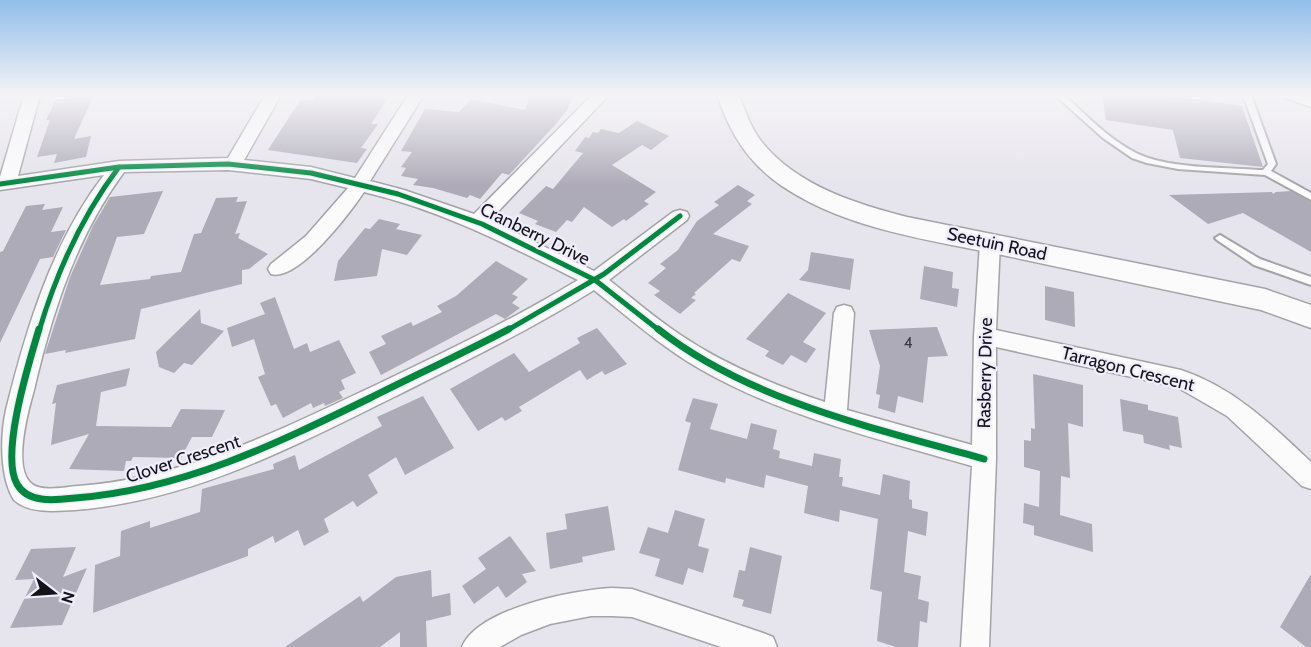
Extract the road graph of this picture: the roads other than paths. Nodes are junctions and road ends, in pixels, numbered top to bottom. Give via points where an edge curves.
1 (23, 125) edge
2 (255, 125) edge
3 (397, 125) edge
4 (572, 125) edge
5 (740, 125) edge
6 (1094, 125) edge
7 (1258, 125) edge
8 (233, 164) junction
9 (118, 167) junction
10 (1266, 172) junction
11 (4, 184) edge
12 (360, 185) junction
13 (1311, 197) edge
14 (680, 216) dead end
15 (477, 222) junction
16 (1220, 238) dead end
17 (990, 243) junction
18 (279, 269) dead end
19 (595, 280) junction
20 (1311, 281) edge
21 (843, 313) dead end
22 (1311, 317) edge
23 (985, 336) junction
24 (835, 415) junction
25 (984, 459) junction
26 (1311, 478) edge
27 (476, 647) edge
28 (763, 647) edge
29 (975, 647) edge

1 - 11 street
2 - 8 street
3 - 12 street
4 - 15 street
5 - 17 street, Seetuin Road via 758,153 799,184 856,212
6 - 10 lane via 1139,158 1181,166
7 - 10 lane via 1272,164
8 - 9 street, Cranberry Drive
8 - 12 street, Cranberry Drive via 311,173
9 - 11 street, Cranberry Drive
9 - 19 street, Clover Crescent via 86,214 65,261 43,318 12,435 8,468 14,482 23,493 42,499 127,494 190,476 259,449 502,334
10 - 13 lane
12 - 15 street, Cranberry Drive via 426,202
12 - 18 street via 314,241
14 - 19 street, Clover Crescent
15 - 19 street, Cranberry Drive
16 - 20 lane via 1257,262
17 - 22 street, Seetuin Road via 1236,293
17 - 23 street, Rasberry Drive
19 - 24 street, Cranberry Drive via 670,339 710,364 786,399
21 - 24 street
23 - 25 street, Rasberry Drive
23 - 26 street, Tarragon Crescent via 1181,379 1207,389 1232,406
24 - 25 street, Cranberry Drive
25 - 29 street, Rasberry Drive
27 - 28 street via 532,616 610,600 632,603

